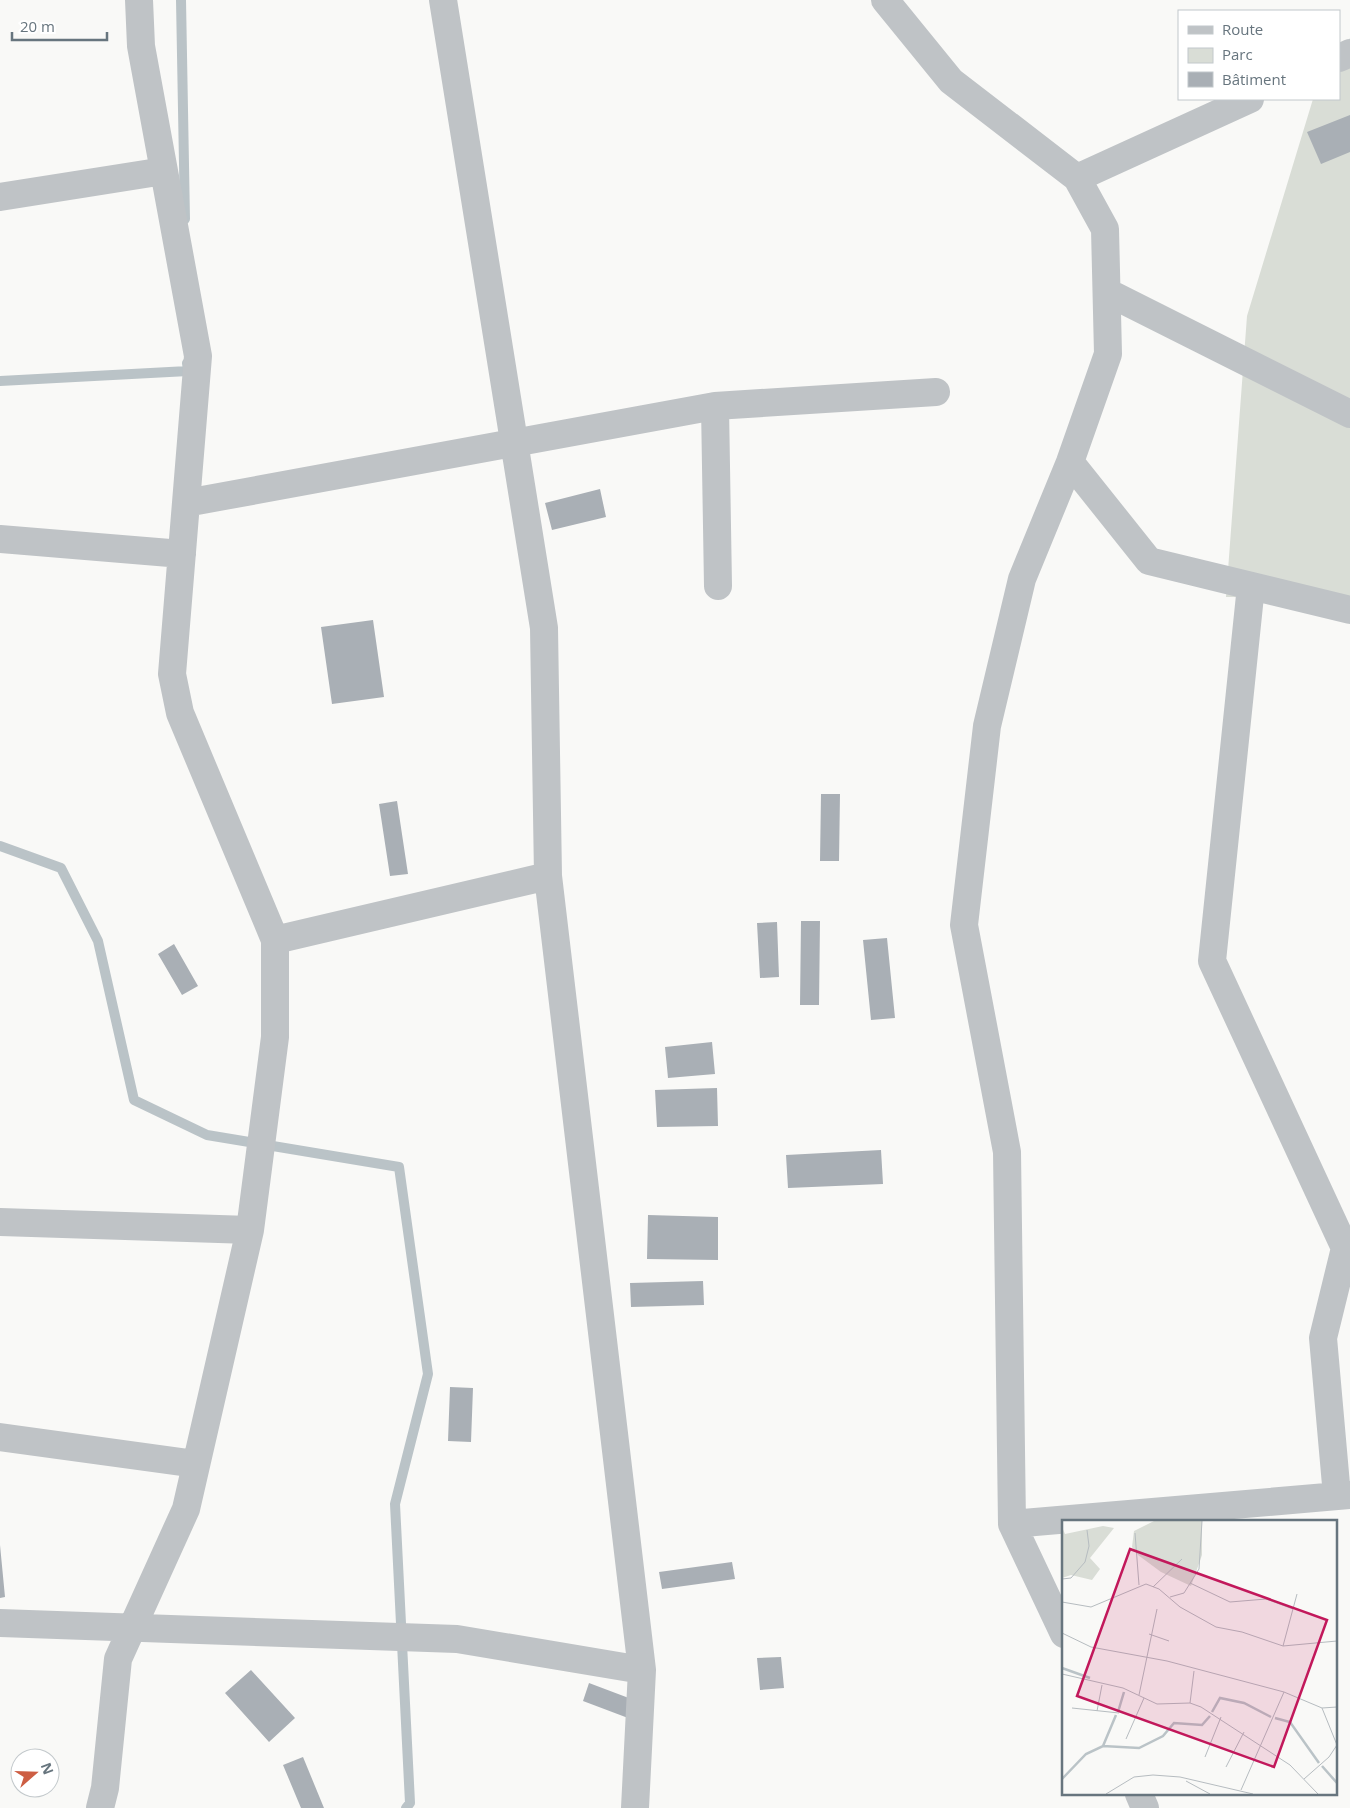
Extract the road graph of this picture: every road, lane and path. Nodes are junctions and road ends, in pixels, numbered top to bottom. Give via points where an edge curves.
1 (139, 0) edge
2 (443, 0) edge
3 (885, 0) edge
4 (1248, 100) edge
5 (164, 171) junction
6 (1077, 178) junction
7 (0, 197) edge
8 (1107, 292) junction
9 (936, 392) dead end
10 (715, 406) junction
11 (1350, 414) edge
12 (515, 443) junction
13 (1070, 462) junction
14 (186, 503) junction
15 (0, 539) edge
16 (182, 554) junction
17 (718, 586) dead end
18 (1251, 586) junction
19 (1350, 610) edge
20 (548, 876) junction
21 (275, 940) junction
22 (0, 1222) edge
23 (250, 1230) junction
24 (0, 1437) edge
25 (196, 1464) junction
26 (1343, 1495) edge
27 (1012, 1524) junction
28 (0, 1623) edge
29 (132, 1628) junction
30 (1062, 1630) edge
31 (642, 1670) junction
32 (1140, 1796) edge
33 (100, 1808) edge
34 (636, 1808) edge
35 (1145, 1808) edge

1 - 5 street via 140,46
2 - 12 street
3 - 6 street via 951,81
4 - 6 street
5 - 7 street
5 - 14 street via 198,356
6 - 8 street via 1105,228
8 - 11 street
8 - 13 street via 1108,354
9 - 10 street
10 - 12 street
10 - 17 street
12 - 14 street
12 - 20 street via 544,628
13 - 18 street via 1149,561
13 - 27 street via 1022,579 989,717 964,924 1007,1152
14 - 16 street
15 - 16 street
16 - 21 street via 172,674 180,713
18 - 19 street
18 - 26 street via 1212,961 1345,1248 1324,1338
20 - 21 street
20 - 31 street
21 - 23 street via 275,1036
22 - 23 street
23 - 25 street
24 - 25 street
25 - 29 street via 186,1509
26 - 27 street
27 - 30 street
28 - 29 street
29 - 31 street via 457,1639
29 - 33 street via 118,1659 105,1788
31 - 34 street
32 - 35 street

